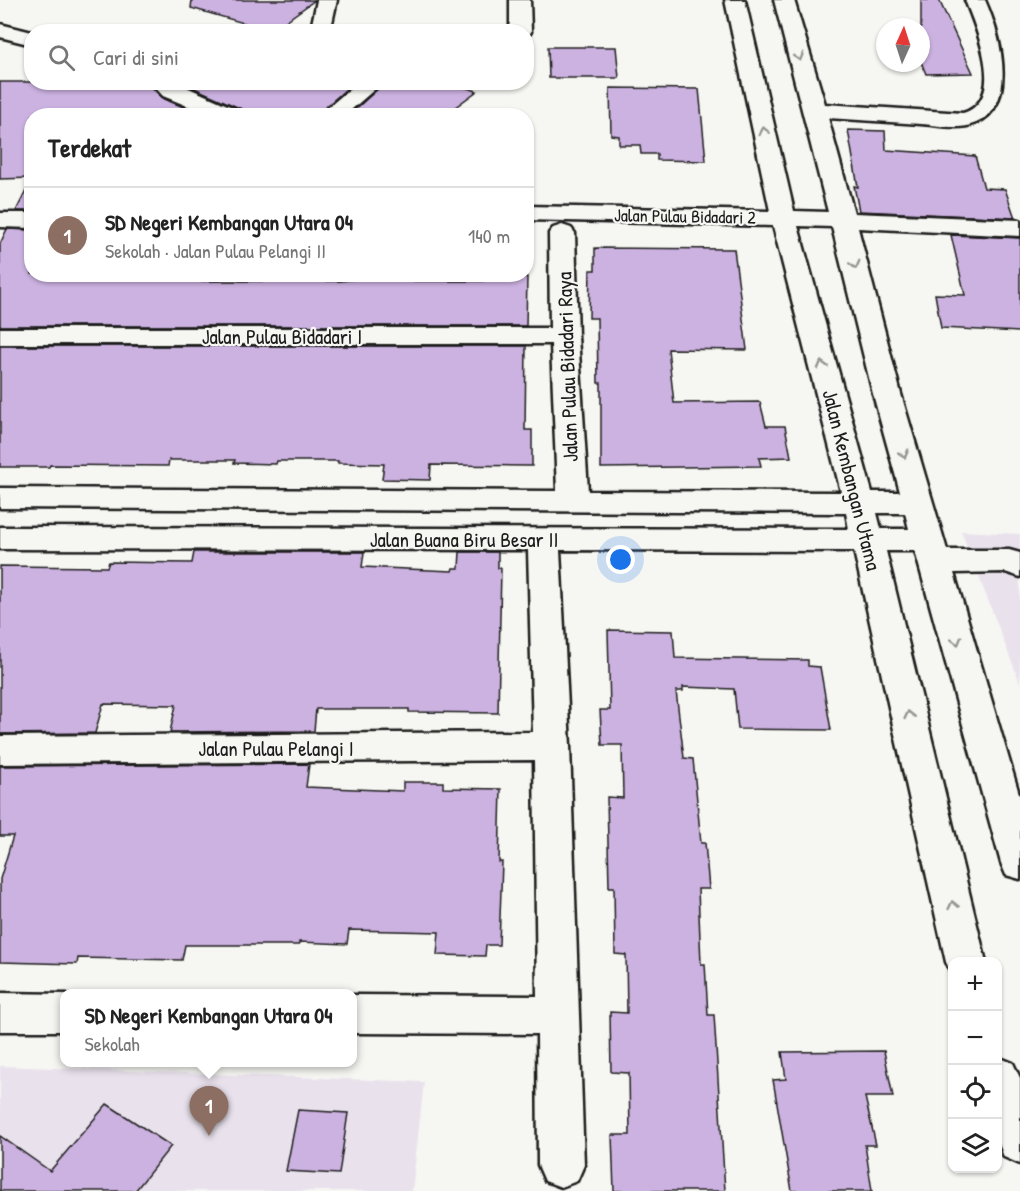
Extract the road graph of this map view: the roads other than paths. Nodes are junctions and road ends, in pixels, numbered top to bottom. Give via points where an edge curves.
1 (327, 0) edge
2 (520, 0) edge
3 (735, 0) edge
4 (784, 0) edge
5 (975, 0) edge
6 (322, 24) edge
7 (521, 24) edge
8 (169, 90) edge
9 (362, 90) edge
10 (212, 108) edge
11 (339, 108) edge
12 (815, 110) junction
13 (534, 213) edge
14 (0, 220) edge
15 (843, 220) junction
16 (24, 221) edge
17 (786, 228) junction
18 (1020, 228) edge
19 (534, 233) edge
20 (562, 233) junction
21 (0, 336) edge
22 (564, 336) junction
23 (0, 498) edge
24 (573, 501) junction
25 (859, 503) junction
26 (918, 503) junction
27 (0, 538) edge
28 (544, 539) junction
29 (868, 540) junction
30 (932, 551) junction
31 (1020, 566) edge
32 (552, 746) junction
33 (0, 750) edge
34 (1020, 863) edge
35 (965, 957) edge
36 (0, 1012) edge
37 (60, 1012) edge
38 (357, 1014) edge
39 (558, 1015) junction
40 (1002, 1089) edge
41 (1020, 1142) edge
42 (561, 1165) dead end

1 - 6 street
2 - 7 street
17 -> 3 street, Jalan Kembangan Utama
4 -> 12 street
5 - 12 street via 1007,86 995,111 964,120
8 - 10 street
9 - 11 street
12 - 15 street
13 - 17 street, Jalan Pulau Bidadari 2
14 - 16 street
15 - 17 street, Jalan Pulau Bidadari 2
15 - 18 street, Jalan Pulau Bidadari 2
15 -> 26 street
17 - 20 street
25 -> 17 street, Jalan Kembangan Utama
19 - 20 street
20 - 22 street, Jalan Pulau Bidadari Raya
21 - 22 street, Jalan Pulau Bidadari I
22 - 24 street, Jalan Pulau Bidadari Raya
23 - 24 street, Jalan Buana Biru Besar II
24 - 25 street, Jalan Buana Biru Besar II
25 - 26 street, Jalan Buana Biru Besar II
25 - 29 street, Jalan Kembangan Utama
26 - 30 street
27 - 28 street, Jalan Buana Biru Besar II
28 - 29 street, Jalan Buana Biru Besar II
28 - 32 street
29 - 30 street, Jalan Buana Biru Besar II
35 -> 29 street, Jalan Kembangan Utama
30 - 31 street, Jalan Buana Biru Besar II via 1009,561
30 -> 34 street
32 - 33 street, Jalan Pulau Pelangi I
32 - 39 street
36 - 37 street
38 - 39 street
39 - 42 street
40 - 41 street

